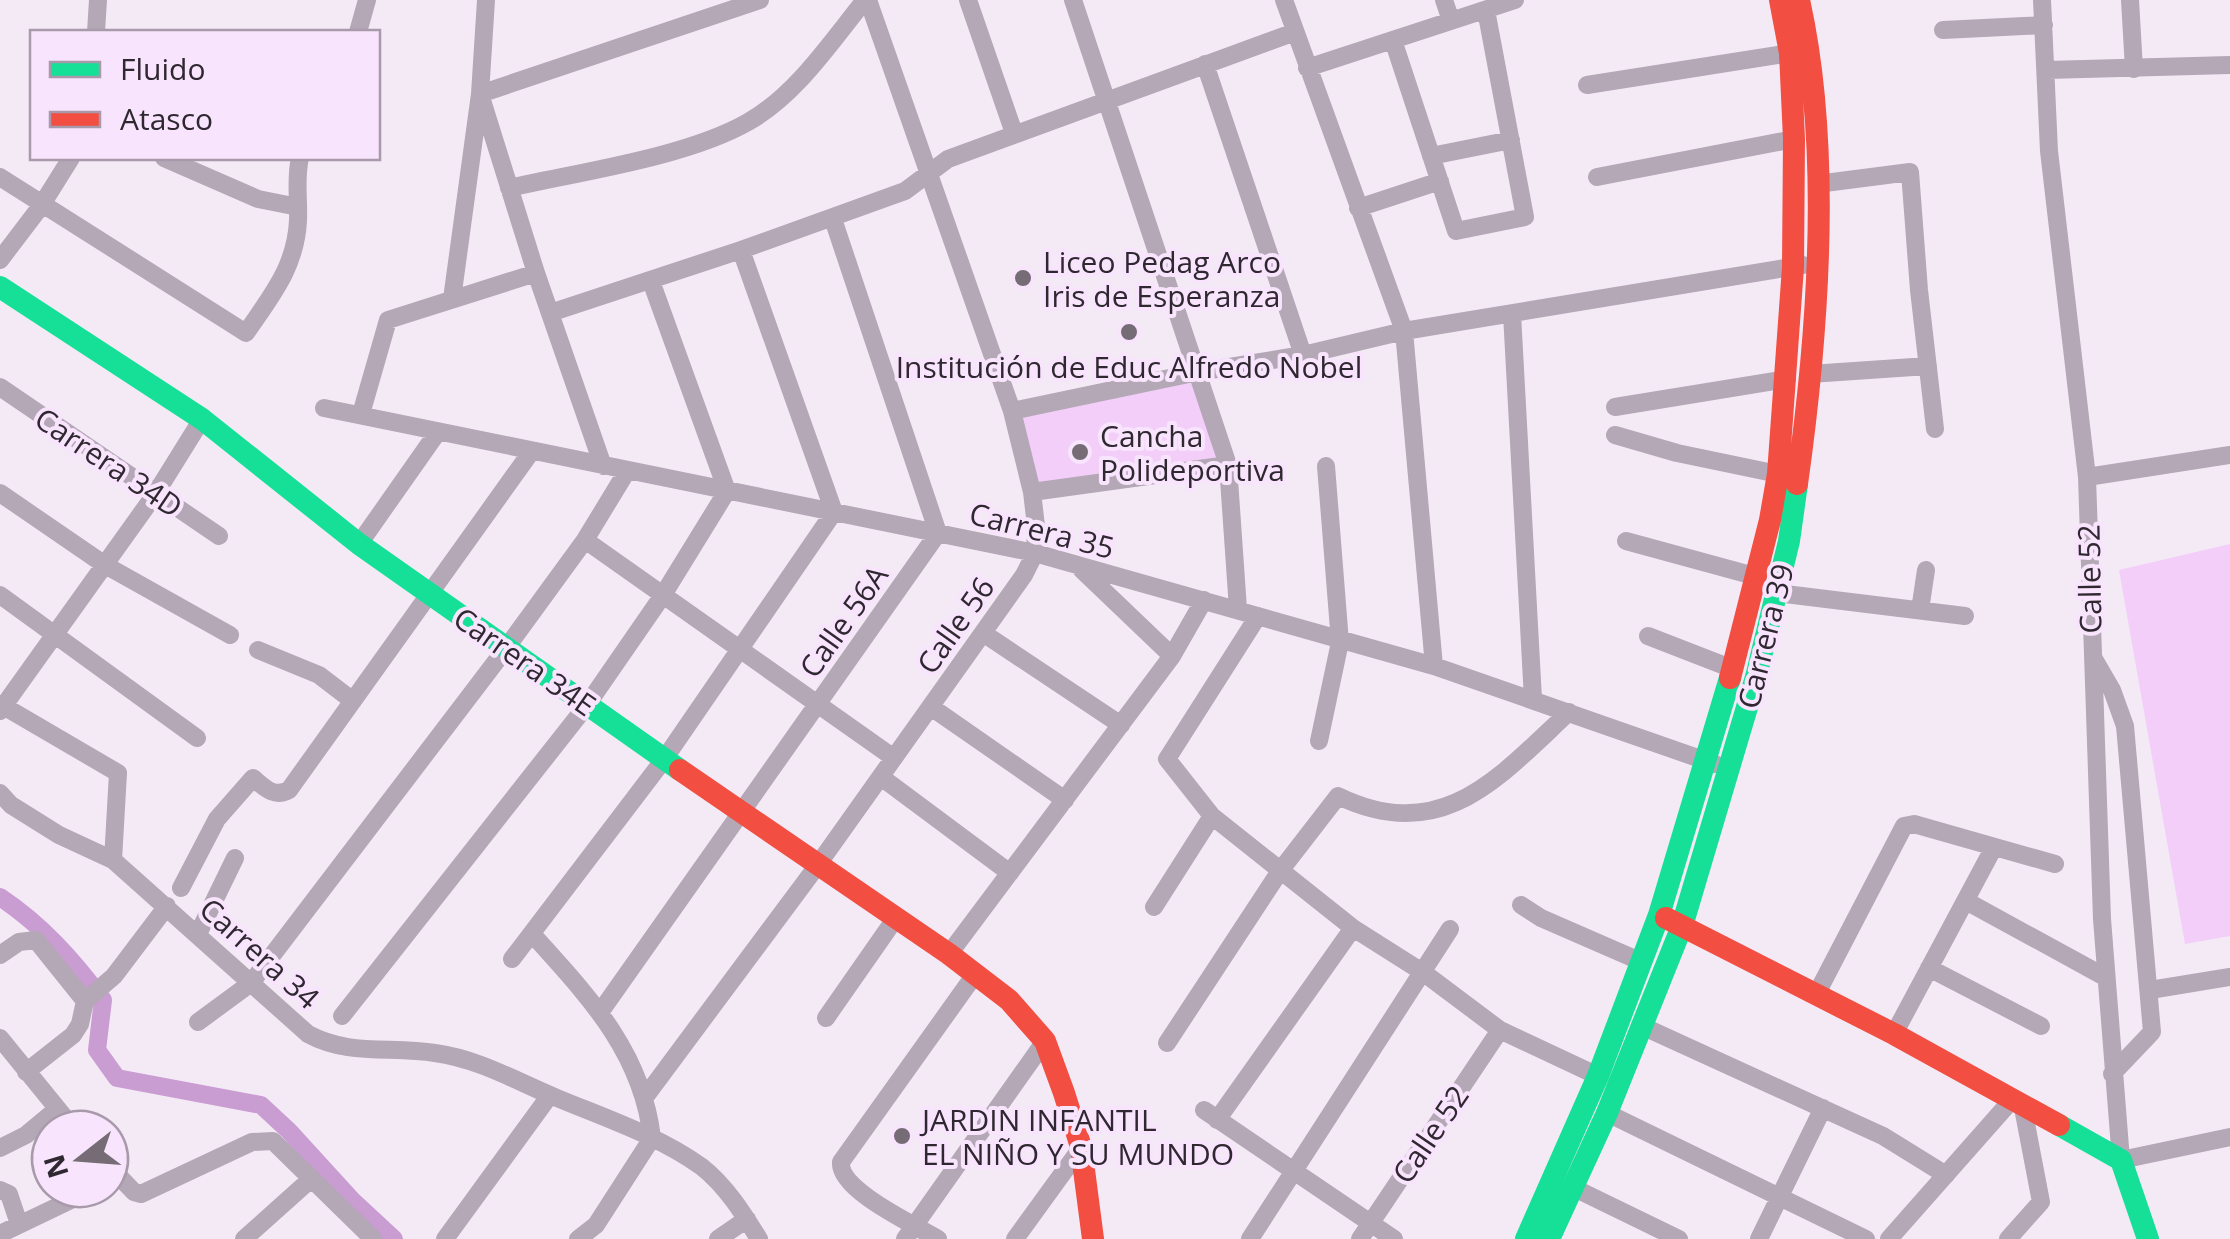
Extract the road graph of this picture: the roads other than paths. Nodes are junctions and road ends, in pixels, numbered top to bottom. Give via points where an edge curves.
1 (98, 0) edge
2 (367, 0) edge
3 (760, 0) edge
4 (866, 0) edge
5 (968, 0) edge
6 (1073, 0) edge
7 (1284, 0) edge
8 (1444, 0) edge
9 (1516, 0) edge
10 (1780, 0) edge
11 (1799, 0) edge
12 (2042, 0) edge
13 (2130, 0) edge
14 (490, 1) edge
15 (1486, 10) junction
16 (1452, 21) junction
17 (2044, 25) junction
18 (96, 30) edge
19 (359, 30) edge
20 (1943, 30) dead end
21 (1294, 32) junction
22 (1392, 40) junction
23 (1790, 53) junction
24 (1205, 64) junction
25 (2230, 65) edge
26 (1307, 68) junction
27 (2134, 69) junction
28 (2047, 70) junction
29 (1587, 85) dead end
30 (480, 94) junction
31 (1107, 99) junction
32 (1014, 133) junction
33 (1794, 139) junction
34 (1511, 140) junction
35 (1431, 156) junction
36 (71, 160) edge
37 (169, 160) edge
38 (300, 160) edge
39 (928, 174) junction
40 (0, 177) edge
41 (1597, 177) dead end
42 (1440, 181) junction
43 (1817, 184) junction
44 (509, 188) junction
45 (41, 206) junction
46 (298, 208) junction
47 (1358, 208) junction
48 (832, 219) junction
49 (741, 250) junction
50 (0, 260) edge
51 (1805, 265) junction
52 (536, 273) junction
53 (651, 281) junction
54 (0, 286) edge
55 (452, 300) junction
56 (550, 313) junction
57 (1512, 314) junction
58 (1404, 330) junction
59 (1303, 354) junction
60 (1928, 366) junction
61 (1198, 372) junction
62 (1799, 376) junction
63 (0, 387) edge
64 (324, 408) dead end
65 (1615, 408) dead end
66 (1012, 411) junction
67 (362, 414) junction
68 (202, 419) junction
69 (1936, 429) dead end
70 (437, 432) junction
71 (1614, 434) dead end
72 (531, 452) junction
73 (2230, 455) edge
74 (1228, 465) junction
75 (604, 466) junction
76 (1326, 466) dead end
77 (627, 471) junction
78 (1778, 474) junction
79 (2087, 477) junction
80 (726, 492) junction
81 (1032, 492) junction
82 (0, 493) edge
83 (156, 493) junction
84 (834, 512) junction
85 (938, 532) junction
86 (218, 536) dead end
87 (585, 540) junction
88 (1626, 541) dead end
89 (359, 544) junction
90 (1035, 553) junction
91 (105, 565) junction
92 (1078, 566) junction
93 (1926, 570) dead end
94 (1758, 576) junction
95 (1776, 593) junction
96 (0, 595) edge
97 (663, 595) junction
98 (431, 596) junction
99 (1204, 600) junction
100 (1238, 609) junction
101 (1920, 610) junction
102 (1258, 616) junction
103 (1965, 616) dead end
104 (983, 633) junction
105 (58, 634) junction
106 (230, 635) dead end
107 (1648, 636) dead end
108 (1340, 642) junction
109 (507, 647) junction
110 (740, 648) junction
111 (258, 650) dead end
112 (2091, 654) junction
113 (1172, 656) junction
114 (1434, 666) junction
115 (1733, 669) junction
116 (1533, 700) junction
117 (353, 701) junction
118 (587, 705) junction
119 (818, 706) junction
120 (1, 707) edge
121 (931, 707) junction
122 (1568, 712) junction
123 (1121, 726) junction
124 (198, 738) dead end
125 (1319, 741) dead end
126 (665, 758) junction
127 (894, 758) junction
128 (1707, 760) junction
129 (1729, 770) junction
130 (881, 776) junction
131 (0, 793) edge
132 (1064, 800) junction
133 (742, 812) junction
134 (1212, 816) junction
135 (1994, 847) junction
136 (235, 858) dead end
137 (113, 860) junction
138 (2055, 864) dead end
139 (817, 866) junction
140 (1280, 871) junction
141 (1010, 873) junction
142 (181, 888) dead end
143 (1966, 902) junction
144 (1521, 905) dead end
145 (167, 906) junction
146 (1154, 907) dead end
147 (1659, 915) junction
148 (895, 919) junction
149 (1682, 926) junction
150 (1353, 928) junction
151 (1450, 929) dead end
152 (198, 934) junction
153 (534, 935) junction
154 (950, 954) junction
155 (0, 955) edge
156 (512, 959) dead end
157 (1642, 962) junction
158 (1930, 968) junction
159 (976, 973) junction
160 (1424, 973) junction
161 (2106, 977) junction
162 (2230, 977) edge
163 (252, 983) junction
164 (2150, 990) junction
165 (1816, 995) junction
166 (88, 997) junction
167 (601, 1011) junction
168 (342, 1016) dead end
169 (826, 1018) dead end
170 (198, 1022) dead end
171 (2041, 1026) dead end
172 (1644, 1027) junction
173 (1500, 1030) junction
174 (1894, 1034) junction
175 (0, 1038) edge
176 (1045, 1041) junction
177 (1167, 1043) dead end
178 (26, 1072) junction
179 (2112, 1074) junction
180 (1598, 1076) junction
181 (550, 1095) junction
182 (645, 1097) junction
183 (2016, 1105) junction
184 (1823, 1108) junction
185 (55, 1109) edge
186 (1607, 1113) junction
187 (30, 1132) edge
188 (2230, 1137) edge
189 (652, 1138) junction
190 (1081, 1147) junction
191 (0, 1148) edge
192 (2121, 1160) junction
193 (1291, 1171) junction
194 (1946, 1175) junction
195 (311, 1178) junction
196 (1572, 1187) junction
197 (130, 1189) edge
198 (0, 1190) edge
199 (1780, 1198) junction
200 (51, 1209) edge
201 (747, 1219) junction
202 (19, 1224) junction
203 (358, 1225) junction
204 (1365, 1231) edge
205 (602, 1232) edge
206 (910, 1232) edge
207 (0, 1234) edge
208 (244, 1239) edge
209 (343, 1239) edge
210 (373, 1239) edge
211 (445, 1239) edge
212 (578, 1239) edge
213 (718, 1239) edge
214 (759, 1239) edge
215 (938, 1239) edge
216 (1015, 1239) edge
217 (1092, 1239) edge
218 (1250, 1239) edge
219 (1394, 1239) edge
220 (1526, 1239) edge
221 (1549, 1239) edge
222 (1679, 1239) edge
223 (1759, 1239) edge
224 (1866, 1239) edge
225 (1889, 1239) edge
226 (2008, 1239) edge
227 (2148, 1239) edge

1 - 18 street
2 - 19 street
3 - 30 street
4 - 39 street
4 - 44 street via 815,62 748,122 660,154
5 - 32 street
6 - 31 street
7 - 21 street
8 - 16 street
9 - 15 street
10 - 23 main road, Carrera 39
11 - 43 main road, Carrera 39 via 1811,54
12 - 17 street, Calle 52
13 - 27 street
14 - 30 street
15 - 16 street
15 - 34 street
16 - 22 street
17 - 20 street
17 - 28 street, Calle 52
21 - 24 street
21 - 26 street
22 - 26 street
22 - 35 street
23 - 29 street
23 - 33 main road, Carrera 39
24 - 31 street
24 - 59 street
25 - 27 street
26 - 47 street
27 - 28 street
28 - 79 street, Calle 52 via 2056,222
30 - 44 street
30 - 55 street
31 - 32 street
31 - 61 street
32 - 39 street
33 - 41 street
33 - 51 main road, Carrera 39
34 - 35 street
34 - 42 street via 1525,218 1456,231
35 - 42 street
36 - 45 street
37 - 46 street via 258,199
38 - 46 street
39 - 48 street via 905,191
39 - 66 street
40 - 45 street
42 - 47 street
43 - 51 main road, Carrera 39
43 - 60 street via 1910,172
44 - 52 street
45 - 46 street via 246,333 291,266
45 - 50 street
47 - 58 street
48 - 49 street
48 - 85 street
49 - 53 street
49 - 84 street
51 - 57 street
51 - 62 main road, Carrera 39
52 - 55 street
52 - 56 street
53 - 56 street
53 - 80 street
54 - 68 main road, Carrera 34E
55 - 67 street via 388,320
56 - 75 street
57 - 58 street
57 - 116 street
58 - 59 street
58 - 114 street
59 - 61 street
60 - 62 street
60 - 69 street
61 - 66 street
61 - 74 street
62 - 65 street
62 - 78 main road, Carrera 39
62 - 95 main road, Carrera 39 via 1800,478
63 - 83 street, Carrera 34D
64 - 67 street, Carrera 35
66 - 81 street
67 - 70 street, Carrera 35
68 - 83 street
68 - 89 main road, Carrera 34E
70 - 72 street, Carrera 35
70 - 89 street
71 - 78 street
72 - 75 street, Carrera 35
72 - 98 street
73 - 79 street
74 - 81 street
74 - 100 street
75 - 77 street, Carrera 35
76 - 108 street
77 - 80 street, Carrera 35
77 - 87 street
78 - 94 main road, Carrera 39
79 - 112 street, Calle 52
80 - 84 street, Carrera 35
80 - 97 street
81 - 90 street
82 - 91 street
83 - 86 street, Carrera 34D
83 - 91 street
84 - 85 street, Carrera 35
84 - 110 street
85 - 90 street, Carrera 35
85 - 119 street, Calle 56A
87 - 97 street
87 - 109 street
88 - 94 street
89 - 98 main road, Carrera 34E
90 - 92 street, Carrera 35
90 - 104 street, Calle 56
91 - 105 street
91 - 106 street
92 - 99 street, Carrera 35
92 - 113 street
93 - 101 street
94 - 115 main road, Carrera 39
95 - 101 street
95 - 129 main road, Carrera 39
96 - 105 street
97 - 110 street
97 - 118 street
98 - 109 main road, Carrera 34E
98 - 117 street
99 - 100 street, Carrera 35
99 - 113 street
100 - 102 street, Carrera 35
101 - 103 street
102 - 108 street, Carrera 35
102 - 134 street via 1167,759
104 - 121 street, Calle 56
104 - 123 street
105 - 120 street
105 - 124 street
107 - 115 street
108 - 114 street, Carrera 35
108 - 125 street
109 - 118 main road, Carrera 34E
109 - 163 street
110 - 119 street
110 - 126 street
111 - 117 street via 319,676
112 - 161 street, Calle 52
112 - 164 street via 2124,726
113 - 123 street
114 - 116 street, Carrera 35
115 - 128 main road, Carrera 39
116 - 122 street, Carrera 35
117 - 142 street via 290,790 272,794 253,778 217,819
118 - 126 main road, Carrera 34E
118 - 168 street
119 - 127 street
119 - 133 street, Calle 56A
120 - 137 street via 118,773
121 - 127 street, Calle 56
121 - 132 street
122 - 128 street, Carrera 35
122 - 140 street via 1502,774 1455,804 1404,815 1338,796
123 - 132 street
126 - 133 main road, Carrera 34E
126 - 153 street
127 - 130 street, Calle 56
128 - 129 street, Carrera 35
128 - 147 main road, Carrera 39
129 - 149 main road, Carrera 39
130 - 139 street, Calle 56
130 - 141 street
131 - 137 street, Carrera 34 via 59,835
132 - 141 street
133 - 139 main road, Carrera 34E
133 - 167 street, Calle 56A
134 - 140 street
134 - 146 street
135 - 138 street
135 - 143 street
135 - 165 street via 1904,826
136 - 152 street
137 - 145 street, Carrera 34
139 - 148 main road, Carrera 34E
139 - 182 street, Calle 56
140 - 150 street
140 - 177 street
141 - 154 street
143 - 158 street
143 - 161 street
144 - 157 street
145 - 152 street, Carrera 34
145 - 166 street via 114,976
147 - 149 main road
147 - 157 main road, Carrera 39
148 - 154 main road, Carrera 34E
148 - 169 street
149 - 165 main road
149 - 172 main road, Carrera 39
150 - 160 street
150 - 193 street via 1210,1115
151 - 160 street
152 - 163 street, Carrera 34
153 - 156 street
153 - 167 street
154 - 159 main road, Carrera 34E
155 - 166 street via 36,940
157 - 180 main road, Carrera 39
158 - 171 street
158 - 174 street
159 - 176 main road, Carrera 34E
159 - 206 street via 841,1162 842,1175
160 - 173 street
160 - 193 street
161 - 179 street, Calle 52
162 - 164 street
163 - 170 street
163 - 181 street, Carrera 34 via 326,1044 466,1059
164 - 179 street via 2152,1032
165 - 174 main road
166 - 178 street via 74,1035
167 - 182 street
172 - 184 street
172 - 186 main road, Carrera 39
173 - 180 street
173 - 204 street, Calle 52
174 - 183 main road
175 - 178 street
176 - 190 main road
176 - 206 street
178 - 185 street
179 - 192 street, Calle 52
180 - 220 main road, Carrera 39
181 - 189 street, Carrera 34
181 - 211 street
182 - 189 street
183 - 192 main road
183 - 194 street
183 - 226 street via 2041,1202
184 - 194 street
184 - 199 street
186 - 196 main road, Carrera 39
186 - 199 street
187 - 191 street
188 - 192 street
189 - 201 street, Carrera 34 via 701,1167
189 - 205 street
190 - 216 street
190 - 217 main road
192 - 227 main road, Calle 52
193 - 204 street
193 - 218 street
194 - 225 street
195 - 197 street via 273,1141 252,1142 152,1192
195 - 203 street
195 - 208 street
196 - 221 main road, Carrera 39
196 - 222 street
198 - 202 street via 8,1194
199 - 223 street
199 - 224 street
200 - 202 street
201 - 213 street
201 - 214 street, Carrera 34
202 - 207 street
203 - 209 street
203 - 210 street
204 - 219 street
205 - 212 street
206 - 215 street

